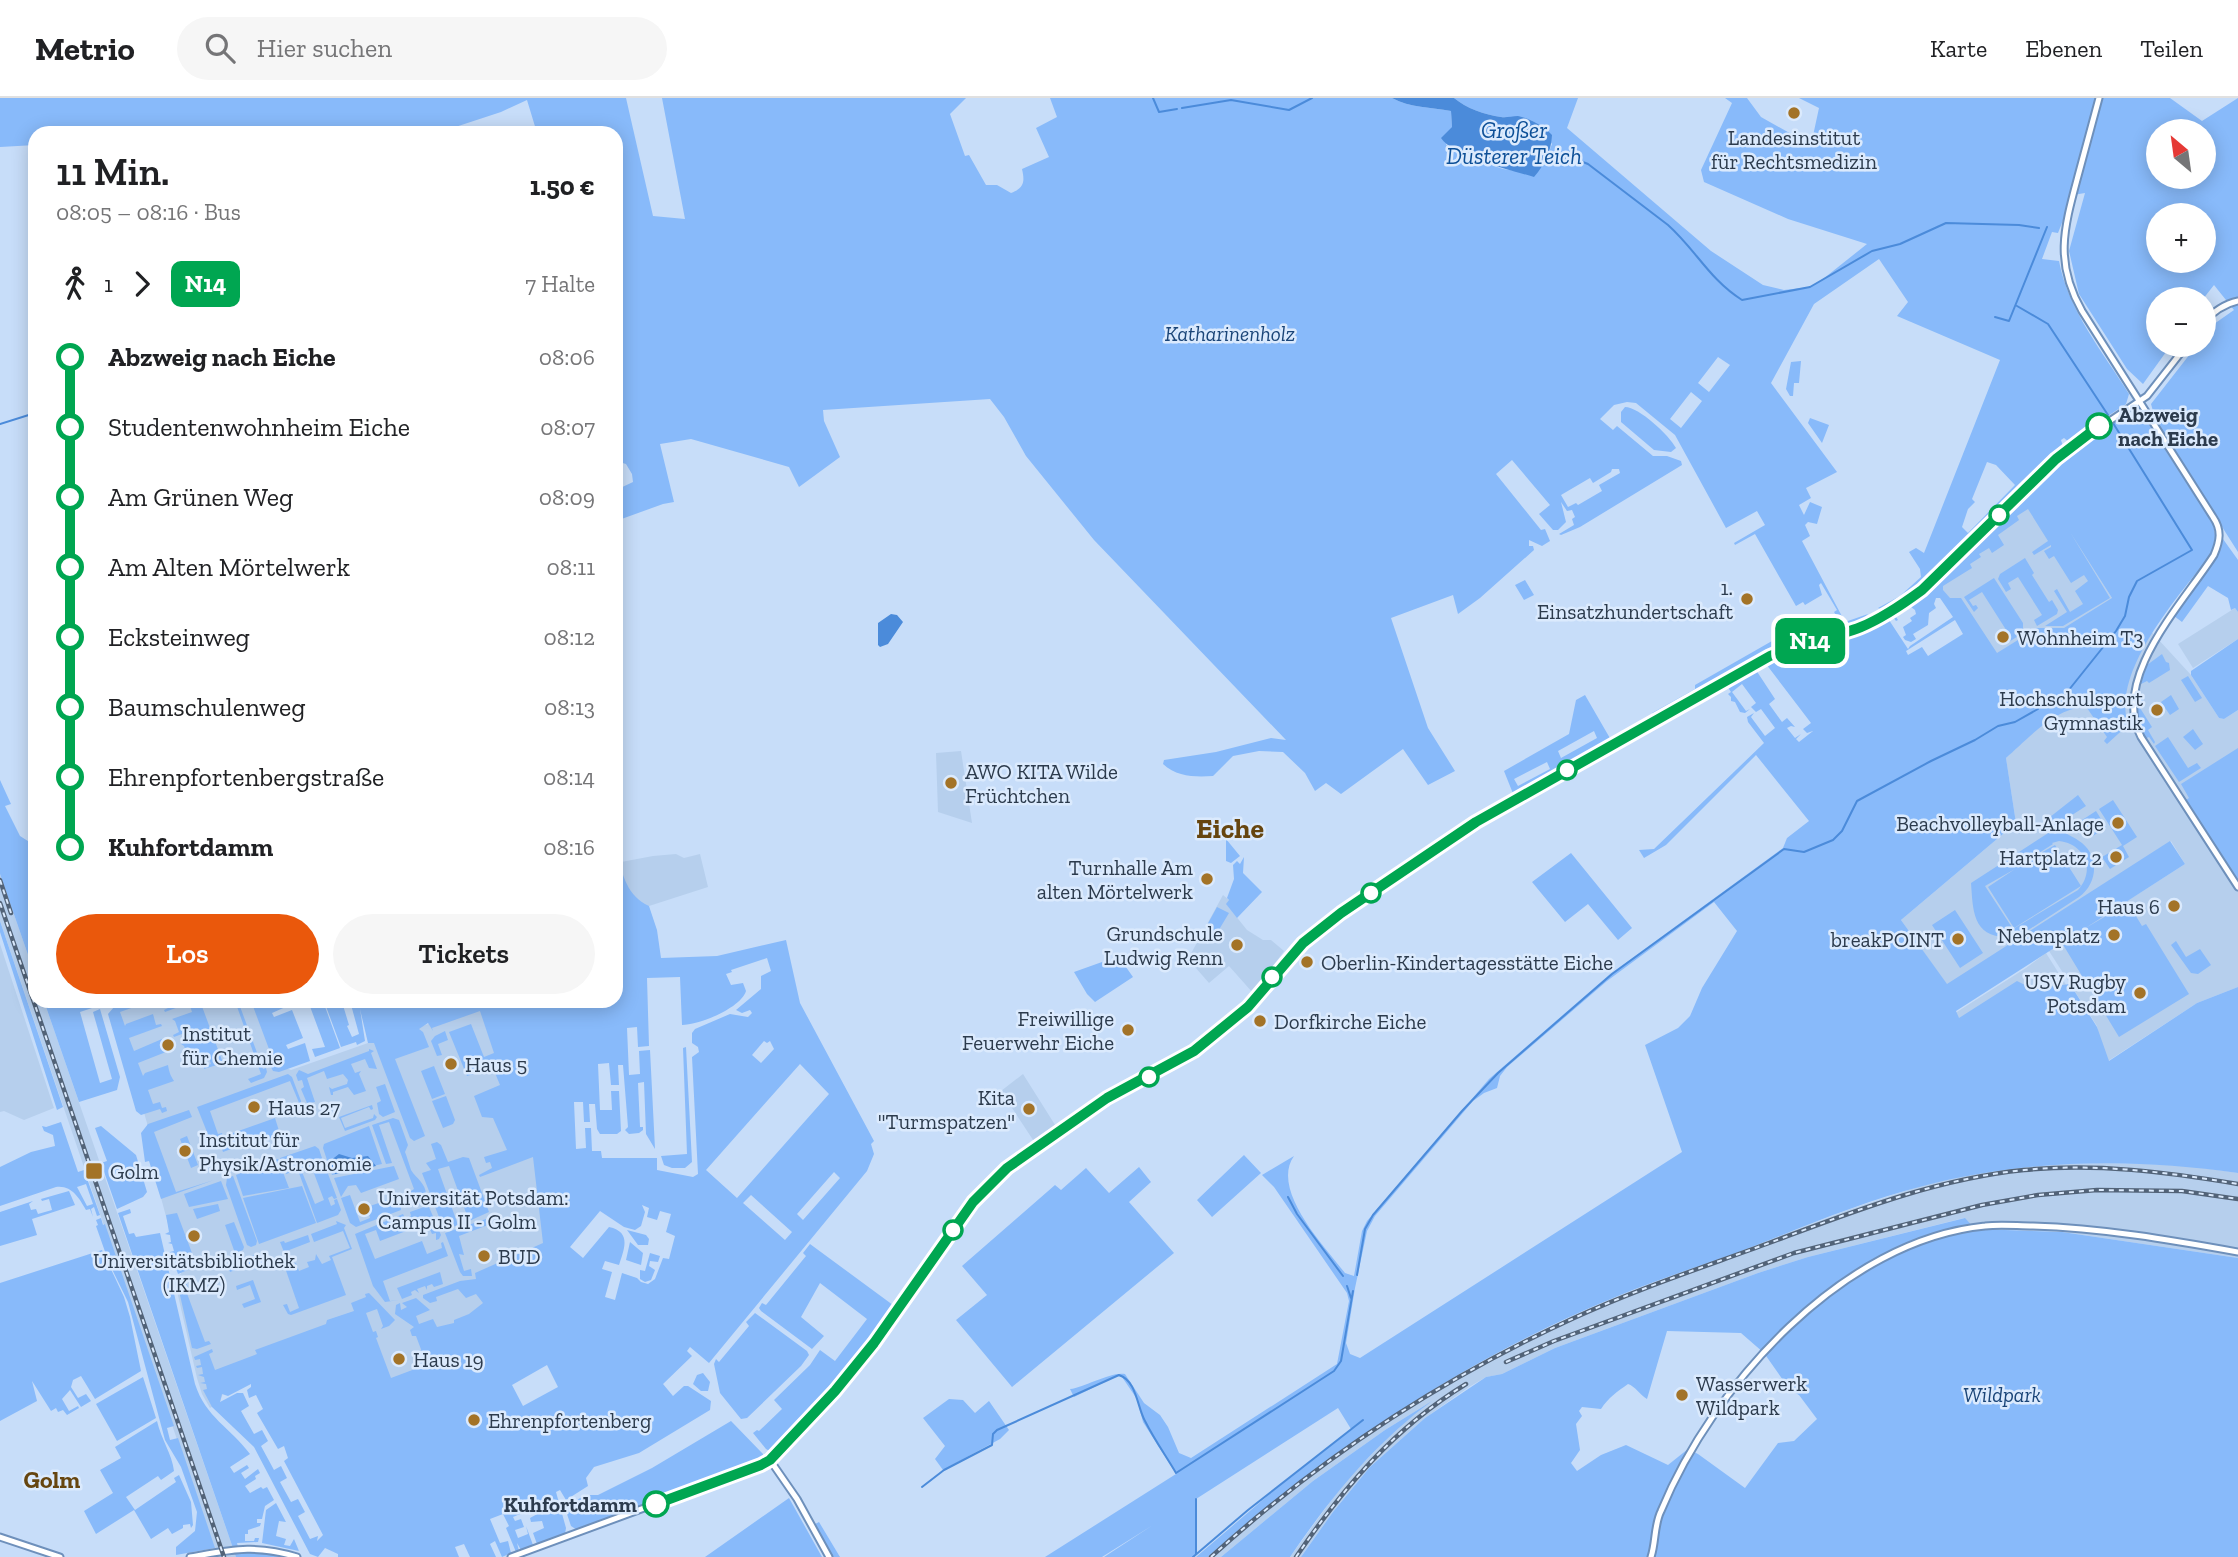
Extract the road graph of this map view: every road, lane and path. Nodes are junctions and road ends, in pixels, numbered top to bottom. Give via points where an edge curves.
1 (2099, 98) edge
2 (2238, 301) edge
3 (2216, 312) edge
4 (2177, 357) edge
5 (2139, 401) junction
6 (2238, 887) edge
7 (2238, 1252) edge
8 (770, 1460) junction
9 (0, 1536) edge
10 (60, 1557) edge
11 (190, 1557) edge
12 (297, 1557) edge
13 (511, 1557) edge
14 (829, 1557) edge
15 (1651, 1557) edge

1 - 5 street via 2066,214 2064,263 2075,298
2 - 3 street
4 - 5 street
5 - 6 street via 2220,530 2214,555 2148,654 2132,702 2134,719 2141,737
5 - 8 street via 2069,448 1908,601 1858,628 1770,656 1476,822 1303,943 1248,1007 1194,1051 1107,1098 1007,1168 973,1202 874,1343
7 - 15 street via 2077,1228 1988,1225 1931,1238 1869,1266 1811,1306 1733,1389 1687,1455 1658,1517
8 - 13 street
8 - 14 street
9 - 10 street
11 - 12 street via 238,1548

